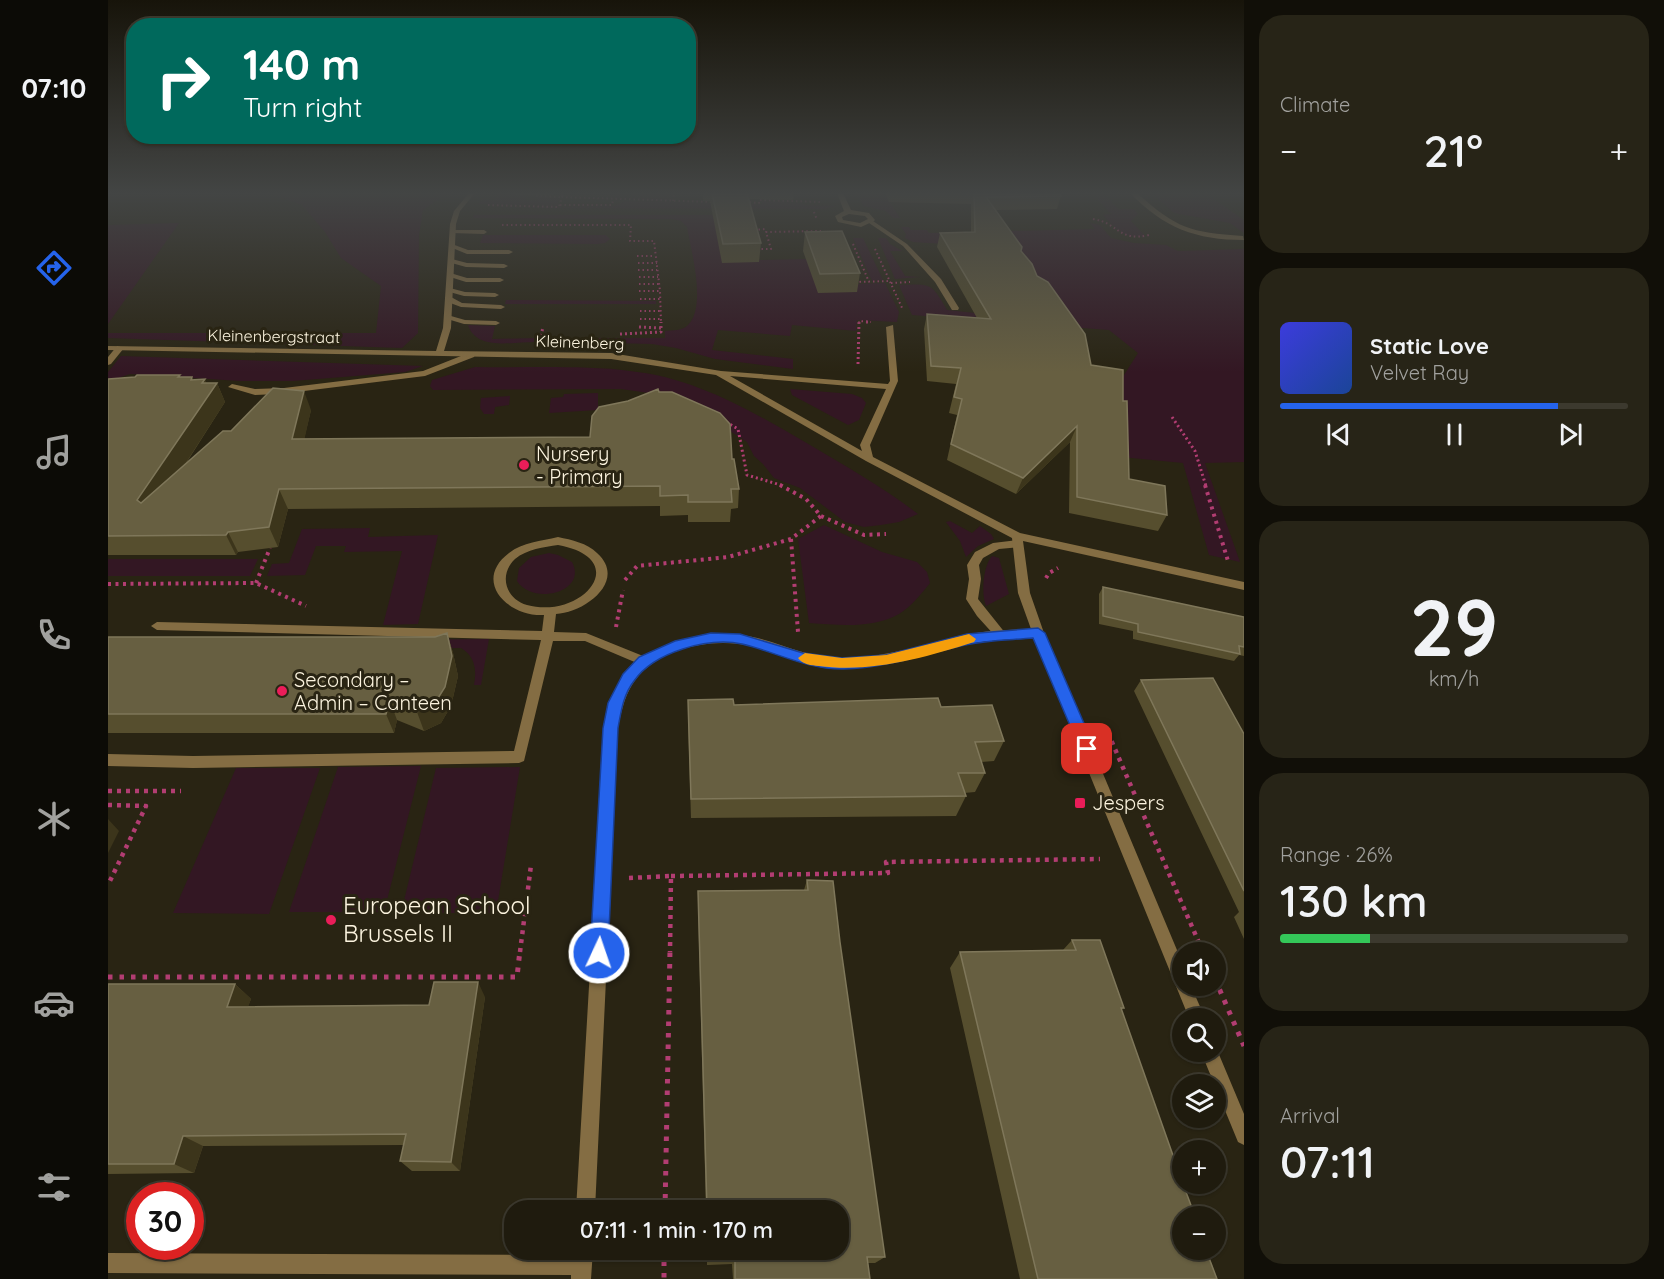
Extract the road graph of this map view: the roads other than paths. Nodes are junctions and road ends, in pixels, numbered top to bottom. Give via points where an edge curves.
1 (451, 253) edge
2 (470, 253) edge
3 (472, 253) edge
4 (912, 253) edge
5 (450, 267) junction
6 (502, 273) junction
7 (448, 307) junction
8 (955, 308) dead end
9 (890, 327) dead end
10 (108, 348) edge
11 (120, 348) junction
12 (439, 353) junction
13 (471, 355) junction
14 (108, 362) edge
15 (718, 373) junction
16 (232, 387) dead end
17 (890, 387) junction
18 (285, 391) junction
19 (271, 407) edge
20 (869, 459) junction
21 (1018, 540) junction
22 (1244, 585) edge
23 (550, 612) junction
24 (157, 626) dead end
25 (1038, 633) junction
26 (1000, 634) junction
27 (548, 635) junction
28 (644, 661) junction
29 (108, 760) edge
30 (1172, 957) edge
31 (1214, 1062) edge
32 (1244, 1136) edge
33 (586, 1200) edge
34 (108, 1263) edge
35 (582, 1264) edge

1 - 5 street
2 - 5 street
3 - 6 street
4 - 8 street via 938,281
5 - 6 street via 466,265
5 - 6 street via 466,280
5 - 6 street via 464,294
5 - 7 street
7 - 7 street via 464,322 499,314 461,305
7 - 12 street via 447,328
9 - 17 street via 894,381
10 - 11 street, Kleinenbergstraat
11 - 12 street, Kleinenbergstraat
11 - 14 street
12 - 13 street, Kleinenberg
13 - 15 street, Kleinenberg via 611,356
13 - 18 street via 425,373
15 - 17 street, Kleinenberg
15 - 20 street, Kleinenberg
16 - 18 street via 255,392
17 - 20 street via 866,446
18 - 19 street
20 - 21 street, Kleinenberg
21 - 22 street
21 - 25 street via 1024,592
21 - 26 street via 979,555 973,565 972,599
23 - 23 street via 532,611 505,598 498,587 503,563 526,546 542,542 573,543 587,549 601,568 595,592 583,602
23 - 27 street
24 - 27 street
25 - 26 street
25 - 30 street
26 - 28 street via 886,660 842,664 803,658 740,639 711,638 675,646
27 - 28 street via 585,637
27 - 29 street via 519,757
28 - 33 street via 628,677 615,703 611,728
31 - 32 street
34 - 35 street

